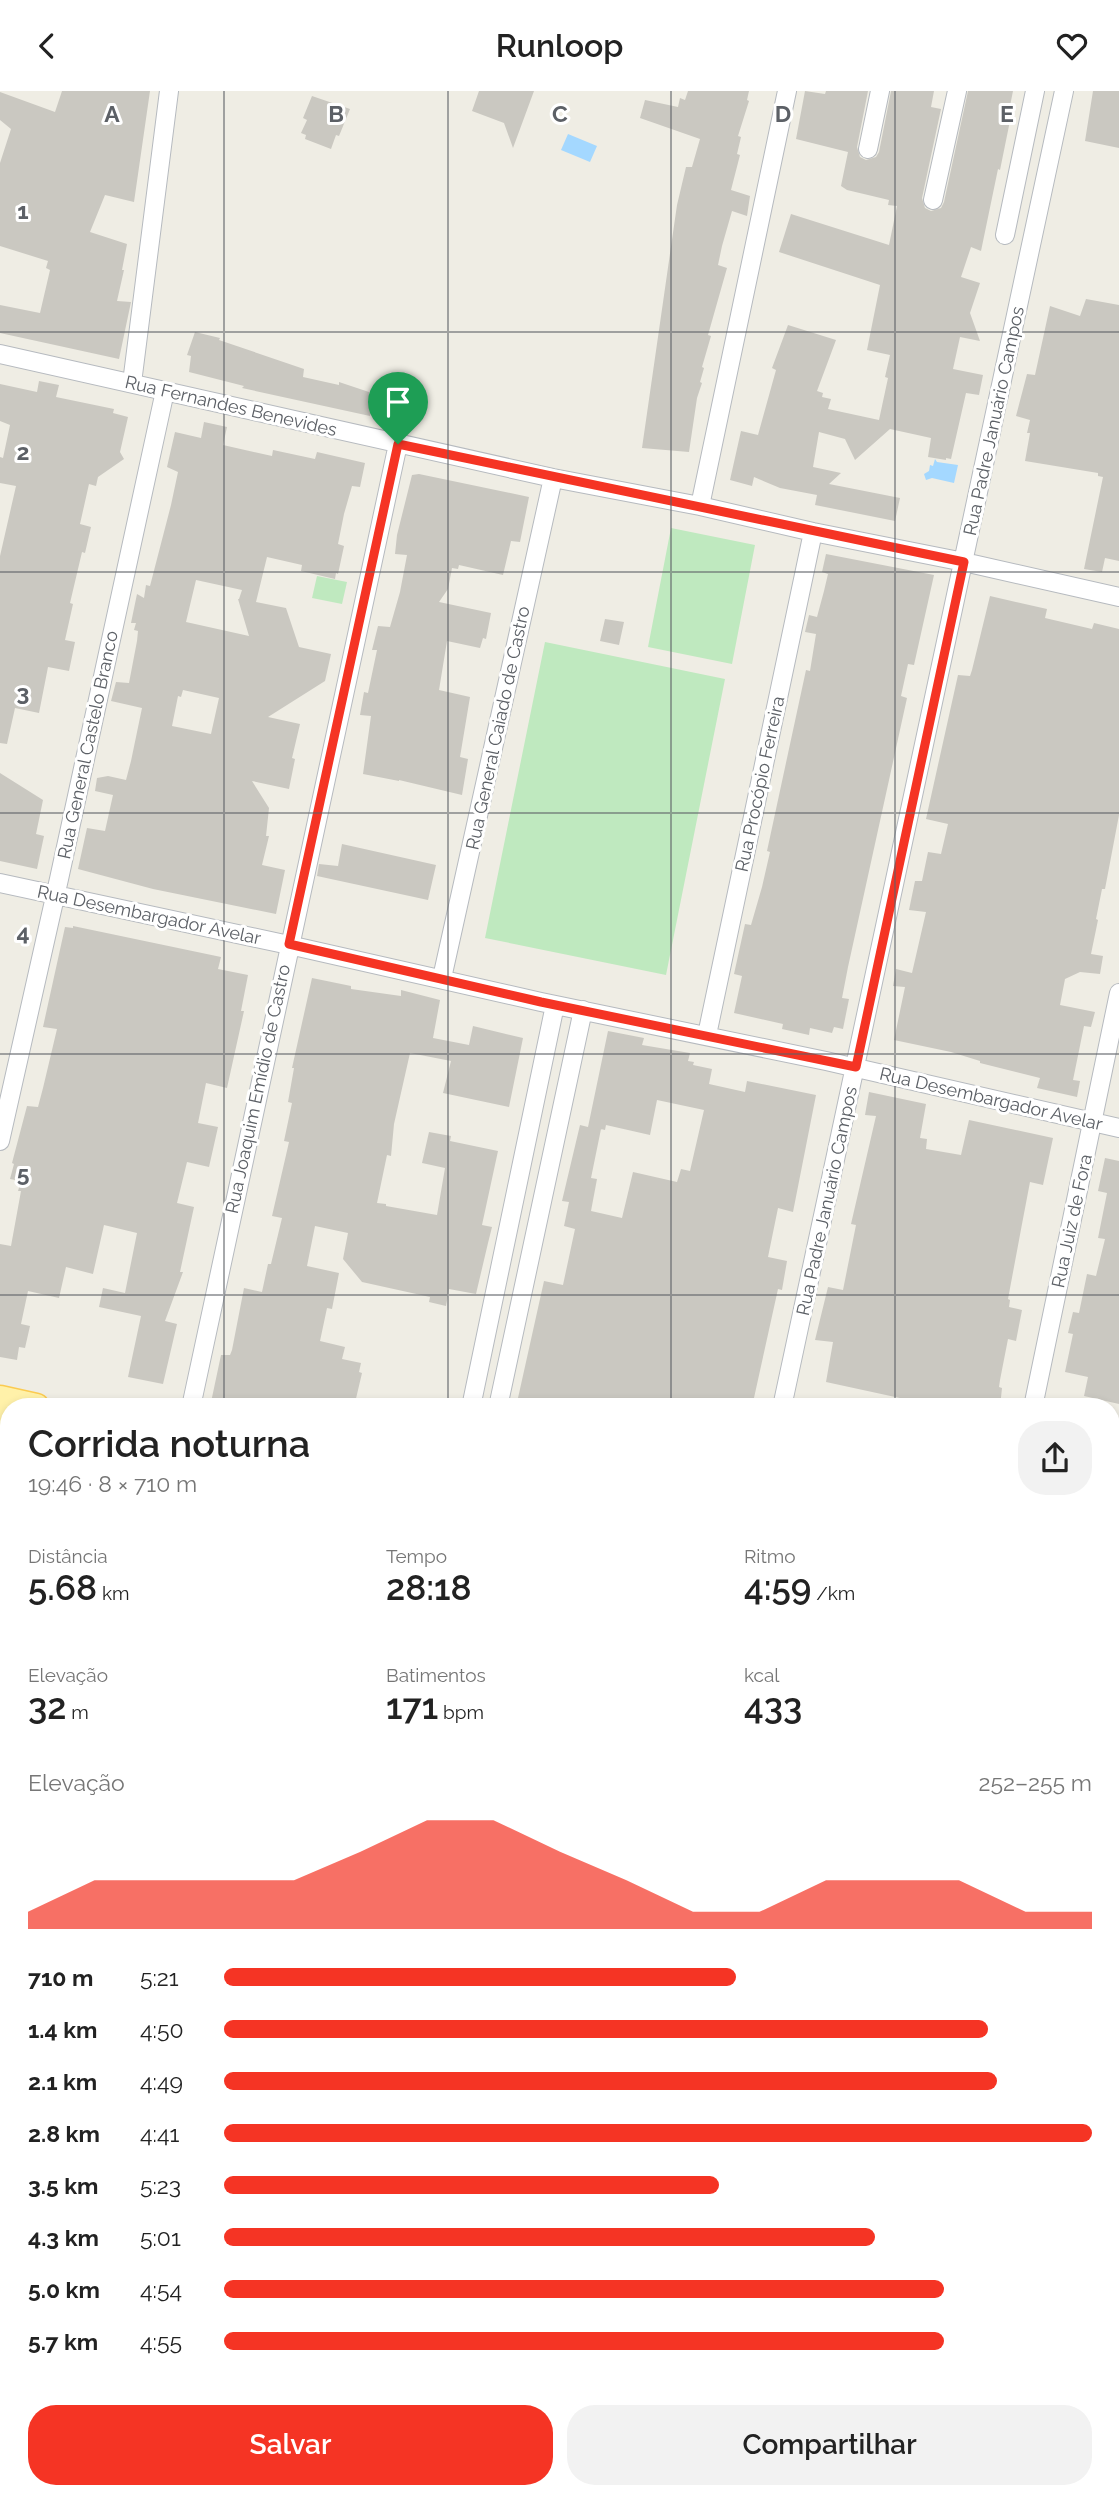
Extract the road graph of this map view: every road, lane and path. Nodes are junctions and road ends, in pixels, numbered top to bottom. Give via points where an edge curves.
1 (169, 91) edge
2 (787, 91) edge
3 (880, 91) edge
4 (957, 91) edge
5 (1035, 91) edge
6 (1064, 91) edge
7 (868, 149) dead end
8 (933, 200) dead end
9 (1005, 235) dead end
10 (0, 354) edge
11 (132, 383) junction
12 (165, 391) junction
13 (398, 444) junction
14 (553, 478) junction
15 (700, 506) junction
16 (813, 532) junction
17 (964, 562) junction
18 (1119, 597) edge
19 (0, 883) edge
20 (56, 895) junction
21 (289, 944) junction
22 (442, 978) junction
23 (1119, 993) edge
24 (555, 1005) junction
25 (583, 1010) junction
26 (707, 1035) junction
27 (856, 1067) junction
28 (1092, 1123) junction
29 (1119, 1128) edge
30 (0, 1141) edge
31 (193, 1398) edge
32 (473, 1398) edge
33 (500, 1398) edge
34 (784, 1398) edge
35 (1035, 1398) edge

1 - 11 street
2 - 15 street
3 - 7 street
4 - 8 street
5 - 9 street
6 - 17 street, Rua Padre Januário Campos
10 - 11 street, Rua Fernandes Benevides
11 - 12 street, Rua Fernandes Benevides
12 - 13 street, Rua Fernandes Benevides
12 - 20 street, Rua General Castelo Branco
13 - 14 street, Rua Fernandes Benevides
13 - 21 street, Rua Joaquim Emídio de Castro
14 - 15 street, Rua Fernandes Benevides
14 - 22 street, Rua General Caiado de Castro
15 - 16 street, Rua Fernandes Benevides
16 - 17 street, Rua Fernandes Benevides
16 - 26 street, Rua Procópio Ferreira
17 - 18 street, Rua Fernandes Benevides
17 - 27 street, Rua Padre Januário Campos
19 - 20 street, Rua Desembargador Avelar
20 - 21 street, Rua Desembargador Avelar
20 - 30 street, Rua General Castelo Branco
21 - 22 street, Rua Desembargador Avelar
21 - 31 street, Rua Joaquim Emídio de Castro
22 - 24 street, Rua Desembargador Avelar
23 - 28 street, Rua Juiz de Fora
24 - 25 street, Rua Desembargador Avelar
24 - 32 street
25 - 26 street, Rua Desembargador Avelar
25 - 33 street
26 - 27 street, Rua Desembargador Avelar
27 - 28 street, Rua Desembargador Avelar
27 - 34 street, Rua Padre Januário Campos
28 - 29 street, Rua Desembargador Avelar
28 - 35 street, Rua Juiz de Fora

